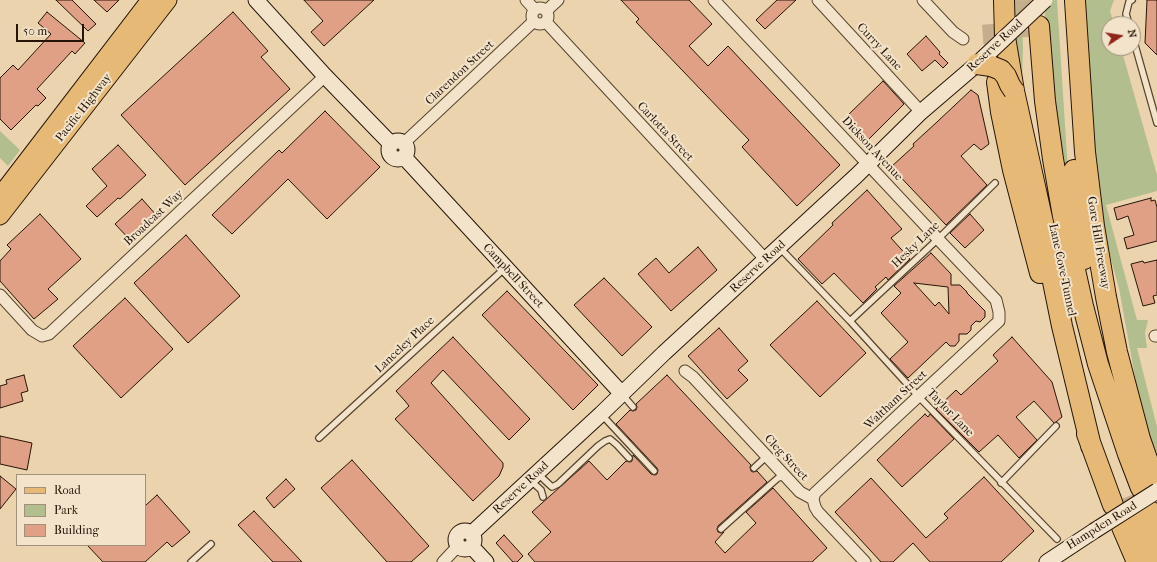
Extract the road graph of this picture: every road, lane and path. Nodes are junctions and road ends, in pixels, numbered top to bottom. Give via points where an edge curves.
1 (150, 0) edge
2 (168, 0) edge
3 (256, 0) edge
4 (526, 0) edge
5 (558, 0) edge
6 (714, 0) edge
7 (818, 0) edge
8 (923, 0) edge
9 (991, 0) edge
10 (1004, 0) edge
11 (1045, 0) edge
12 (1132, 0) edge
13 (1068, 1) edge
14 (534, 16) junction
15 (546, 16) junction
16 (1127, 16) edge
17 (998, 30) junction
18 (963, 39) dead end
19 (1138, 56) edge
20 (977, 64) junction
21 (325, 76) junction
22 (997, 82) tunnel mouth
23 (1014, 91) junction
24 (921, 112) junction
25 (1157, 123) edge
26 (399, 148) junction
27 (868, 164) junction
28 (995, 183) dead end
29 (0, 196) edge
30 (0, 216) edge
31 (938, 239) junction
32 (779, 247) junction
33 (766, 260) junction
34 (505, 267) junction
35 (0, 295) edge
36 (850, 321) junction
37 (999, 321) joint
38 (685, 371) dead end
39 (622, 394) junction
40 (919, 397) junction
41 (633, 408) dead end
42 (601, 414) junction
43 (1056, 426) dead end
44 (319, 438) dead end
45 (1091, 446) junction
46 (1128, 454) junction
47 (767, 456) junction
48 (629, 458) dead end
49 (754, 468) dead end
50 (654, 471) dead end
51 (533, 476) junction
52 (784, 476) junction
53 (1001, 483) junction
54 (1139, 492) edge
55 (543, 497) dead end
56 (813, 499) junction
57 (1136, 519) junction
58 (721, 529) dead end
59 (1157, 530) edge
60 (1057, 539) dead end
61 (467, 542) junction
62 (211, 544) dead end
63 (191, 562) edge
64 (443, 562) edge
65 (486, 562) edge
66 (865, 562) edge
67 (1047, 562) edge
68 (1137, 562) edge
69 (1155, 562) edge

1 - 29 main road, Pacific Highway
2 - 30 main road, Pacific Highway
3 - 21 street, Campbell Street
4 - 14 street
5 - 15 street
6 - 27 street, Dickson Avenue
7 - 24 street, Curry Lane
8 - 18 street
9 - 17 highway
10 - 17 highway
11 - 17 street, Reserve Road, bridge
12 - 16 lane via 1129,2
13 - 46 highway via 1067,84 1076,195 1087,277
13 - 54 highway, Gore Hill Freeway via 1093,218 1117,352 1140,439
14 - 15 street via 537,9 542,8
14 - 26 street, Clarendon Street
15 - 33 street, Carlotta Street
17 - 20 street, Reserve Road, bridge
17 - 23 highway, bridge
19 - 25 lane
20 - 23 highway, bridge via 1001,70
20 - 24 street, Reserve Road
21 - 26 street, Campbell Street
21 - 35 street, Broadcast Way via 49,334 42,336 32,330
22 - 45 highway via 1005,138 1016,185 1056,333
23 - 45 highway via 1044,227 1062,326
24 - 27 street, Reserve Road
26 - 34 street, Campbell Street
27 - 31 street, Dickson Avenue
27 - 32 street, Reserve Road
28 - 31 lane, Hesky Lane
31 - 36 lane, Hesky Lane
31 - 37 street, Dickson Avenue via 996,300
32 - 33 street, Reserve Road
32 - 36 lane, Taylor Lane
33 - 39 street, Reserve Road
34 - 39 street, Campbell Street
34 - 44 lane, Lanceley Place
36 - 40 lane, Taylor Lane
37 - 40 street, Waltham Street
38 - 47 street, Cleg Street
39 - 41 lane
39 - 42 street, Reserve Road
40 - 53 lane, Taylor Lane
40 - 56 street, Waltham Street via 815,493
42 - 50 lane
42 - 51 street, Reserve Road
43 - 53 lane
45 - 54 highway
46 - 54 highway
46 - 54 highway, Lane Cove Tunnel via 1098,364 1083,306 1063,216 1033,31 1033,98 1052,223 1068,297 1085,366 1110,441
47 - 49 lane
47 - 52 street, Cleg Street
48 - 51 lane via 610,440 598,446 552,487
51 - 55 lane
51 - 61 street, Reserve Road
52 - 56 street, Cleg Street via 800,492
52 - 58 lane via 778,478
53 - 60 lane, Taylor Lane
54 - 67 street, Hampden Road, bridge via 1094,531
56 - 66 street, Cleg Street via 818,512
57 - 59 highway
57 - 68 highway
57 - 69 highway
61 - 64 street, Reserve Road
61 - 65 street
62 - 63 lane

